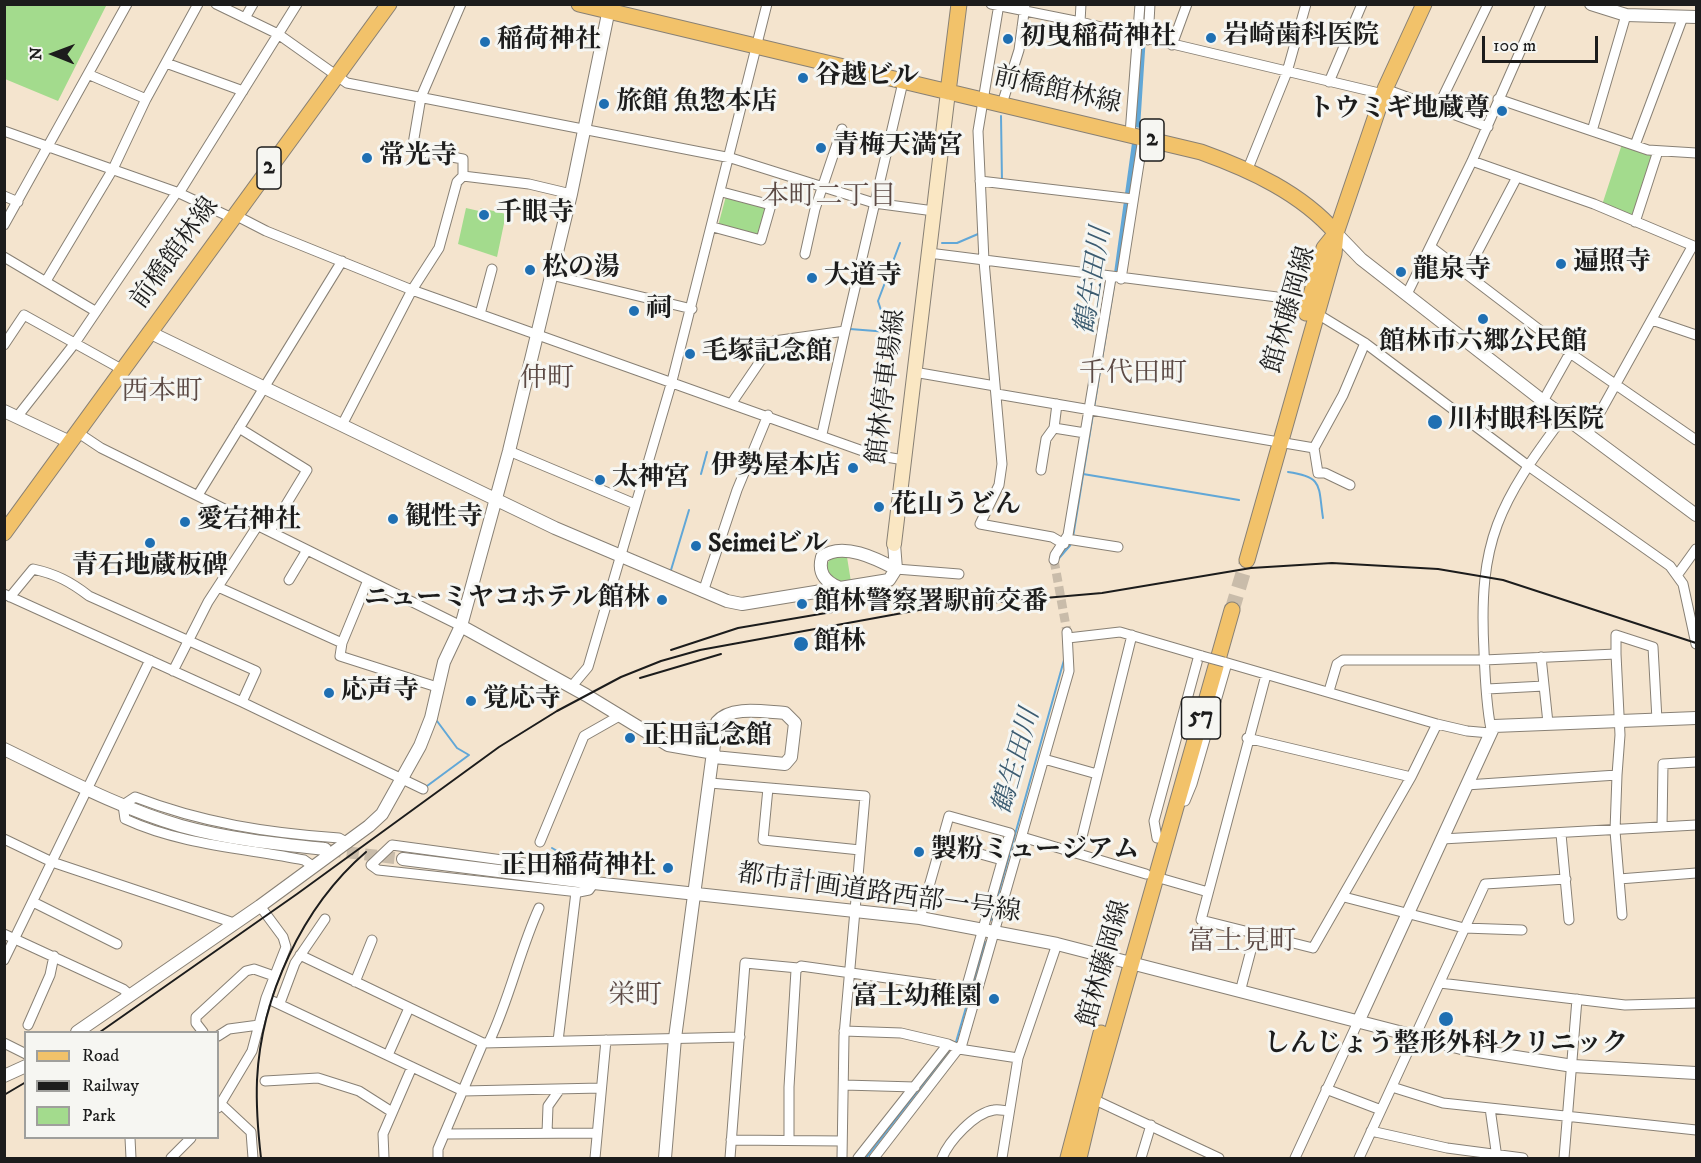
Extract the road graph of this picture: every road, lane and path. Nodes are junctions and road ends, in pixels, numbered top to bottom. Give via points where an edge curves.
1 (128, 4) edge
2 (198, 4) edge
3 (216, 4) edge
4 (253, 4) edge
5 (297, 4) edge
6 (389, 4) edge
7 (461, 4) edge
8 (579, 4) edge
9 (767, 4) edge
10 (959, 4) edge
11 (1081, 4) edge
12 (1140, 4) edge
13 (1150, 4) edge
14 (1187, 4) edge
15 (1306, 4) edge
16 (1362, 4) edge
17 (1424, 4) edge
18 (1488, 4) edge
19 (1540, 4) edge
20 (1591, 4) edge
21 (996, 5) edge
22 (1025, 8) edge
23 (609, 9) edge
24 (1629, 12) edge
25 (1683, 17) junction
26 (1696, 17) edge
27 (245, 18) junction
28 (1080, 22) junction
29 (278, 34) junction
30 (1143, 39) junction
31 (1172, 45) junction
32 (757, 48) junction
33 (166, 63) junction
34 (1287, 72) junction
35 (90, 75) junction
36 (336, 75) junction
37 (903, 82) junction
38 (1329, 82) junction
39 (243, 91) junction
40 (948, 92) junction
41 (1384, 92) junction
42 (421, 97) junction
43 (146, 99) junction
44 (1498, 99) junction
45 (982, 100) junction
46 (1002, 104) junction
47 (1438, 107) junction
48 (1488, 127) junction
49 (585, 128) junction
50 (842, 129) dead end
51 (1592, 131) junction
52 (4, 132) edge
53 (1137, 136) junction
54 (51, 146) junction
55 (1635, 146) junction
56 (1658, 151) junction
57 (1696, 153) edge
58 (730, 158) junction
59 (1472, 161) junction
60 (113, 169) junction
61 (1247, 171) junction
62 (463, 176) junction
63 (1517, 177) junction
64 (980, 181) junction
65 (822, 186) junction
66 (722, 192) junction
67 (178, 193) junction
68 (571, 194) junction
69 (4, 196) edge
70 (1130, 199) junction
71 (18, 202) junction
72 (874, 203) junction
73 (934, 211) junction
74 (234, 216) junction
75 (1635, 222) junction
76 (4, 225) edge
77 (713, 227) junction
78 (1336, 233) junction
79 (1431, 247) junction
80 (1694, 247) edge
81 (929, 253) junction
82 (805, 254) dead end
83 (4, 257) edge
84 (342, 261) junction
85 (984, 261) junction
86 (492, 269) dead end
87 (1467, 272) junction
88 (551, 275) junction
89 (1115, 278) junction
90 (45, 281) junction
91 (412, 290) junction
92 (1407, 294) junction
93 (692, 309) junction
94 (1312, 310) junction
95 (95, 311) junction
96 (480, 314) junction
97 (1652, 320) junction
98 (149, 332) junction
99 (845, 332) junction
100 (537, 334) junction
101 (1696, 335) edge
102 (75, 343) junction
103 (1365, 344) junction
104 (4, 345) edge
105 (1570, 353) junction
106 (123, 370) junction
107 (914, 372) junction
108 (672, 381) junction
109 (1617, 384) junction
110 (264, 387) junction
111 (996, 390) junction
112 (1543, 401) junction
113 (731, 404) junction
114 (1057, 404) junction
115 (4, 411) edge
116 (1091, 411) junction
117 (768, 415) junction
118 (1564, 416) junction
119 (17, 417) junction
120 (342, 425) junction
121 (239, 428) junction
122 (1054, 428) junction
123 (1085, 433) junction
124 (822, 434) junction
125 (1588, 434) junction
126 (74, 437) junction
127 (1696, 440) edge
128 (1275, 441) junction
129 (1314, 448) junction
130 (509, 451) junction
131 (904, 460) junction
132 (1527, 465) junction
133 (1041, 470) dead end
134 (1350, 485) dead end
135 (198, 495) junction
136 (497, 500) junction
137 (635, 504) junction
138 (1695, 511) edge
139 (258, 525) junction
140 (270, 531) junction
141 (4, 533) edge
142 (1068, 541) junction
143 (894, 544) junction
144 (1118, 547) dead end
145 (1696, 549) edge
146 (307, 550) junction
147 (621, 557) junction
148 (873, 558) junction
149 (1054, 560) dead end
150 (1242, 561) tunnel mouth
151 (896, 569) junction
152 (959, 574) dead end
153 (1678, 574) junction
154 (823, 577) junction
155 (289, 580) dead end
156 (368, 580) junction
157 (218, 587) junction
158 (837, 587) junction
159 (703, 592) junction
160 (803, 594) junction
161 (7, 596) edge
162 (1227, 611) tunnel mouth
163 (461, 626) junction
164 (1132, 635) junction
165 (189, 641) junction
166 (342, 643) junction
167 (1696, 644) edge
168 (1617, 654) junction
169 (1200, 656) junction
170 (1541, 657) junction
171 (150, 660) junction
172 (1484, 660) junction
173 (1226, 662) junction
174 (173, 670) junction
175 (1266, 675) junction
176 (572, 686) junction
177 (1544, 686) junction
178 (437, 687) junction
179 (1487, 689) junction
180 (1329, 692) junction
181 (242, 702) junction
182 (621, 715) junction
183 (1696, 718) edge
184 (1657, 720) junction
185 (1620, 721) junction
186 (1548, 723) junction
187 (1437, 724) junction
188 (1491, 731) junction
189 (1247, 738) junction
190 (4, 749) edge
191 (714, 755) junction
192 (1044, 759) junction
193 (1696, 762) edge
194 (1096, 774) junction
195 (1617, 775) junction
196 (1411, 777) junction
197 (402, 780) junction
198 (710, 783) junction
199 (1466, 785) junction
200 (768, 788) junction
201 (88, 789) junction
202 (423, 789) dead end
203 (123, 805) junction
204 (1696, 825) edge
205 (1662, 827) junction
206 (1615, 831) junction
207 (1561, 834) junction
208 (1022, 837) junction
209 (1162, 838) junction
210 (4, 839) edge
211 (1442, 839) junction
212 (540, 842) dead end
213 (348, 843) junction
214 (941, 843) junction
215 (325, 849) tunnel mouth
216 (860, 850) junction
217 (1078, 853) junction
218 (403, 859) tunnel mouth
219 (1002, 860) junction
220 (52, 862) junction
221 (314, 867) junction
222 (1696, 873) edge
223 (1151, 875) junction
224 (1566, 879) junction
225 (1619, 879) junction
226 (594, 883) junction
227 (576, 892) junction
228 (1208, 892) junction
229 (694, 893) junction
230 (1344, 897) junction
231 (33, 902) junction
232 (260, 906) junction
233 (539, 908) dead end
234 (854, 910) junction
235 (1409, 914) junction
236 (1622, 915) dead end
237 (920, 918) junction
238 (325, 919) dead end
239 (1569, 921) dead end
240 (234, 923) junction
241 (982, 928) junction
242 (1464, 928) junction
243 (1522, 930) dead end
244 (996, 931) junction
245 (4, 934) edge
246 (1255, 934) junction
247 (15, 939) junction
248 (372, 940) dead end
249 (117, 944) dead end
250 (1057, 944) junction
251 (300, 955) junction
252 (54, 956) junction
253 (4, 960) edge
254 (1127, 962) junction
255 (798, 968) junction
256 (849, 971) junction
257 (274, 976) junction
258 (355, 982) junction
259 (1440, 983) junction
260 (1240, 992) junction
261 (130, 995) junction
262 (266, 998) junction
263 (1577, 999) junction
264 (280, 1003) junction
265 (1696, 1003) edge
266 (409, 1008) junction
267 (1358, 1022) junction
268 (27, 1025) dead end
269 (259, 1025) junction
270 (78, 1031) edge
271 (202, 1031) edge
272 (844, 1031) junction
273 (219, 1035) edge
274 (740, 1037) junction
275 (1414, 1037) junction
276 (675, 1038) junction
277 (606, 1040) junction
278 (558, 1041) junction
279 (4, 1043) edge
280 (486, 1043) junction
281 (948, 1044) junction
282 (959, 1049) junction
283 (24, 1053) edge
284 (387, 1055) junction
285 (1018, 1058) junction
286 (1573, 1066) junction
287 (24, 1067) edge
288 (412, 1067) junction
289 (1696, 1073) edge
290 (4, 1076) edge
291 (265, 1081) dead end
292 (844, 1085) junction
293 (915, 1087) junction
294 (602, 1088) junction
295 (1392, 1088) junction
296 (560, 1089) junction
297 (1326, 1089) junction
298 (463, 1091) junction
299 (1093, 1099) junction
300 (219, 1106) edge
301 (1490, 1108) junction
302 (1381, 1110) junction
303 (1009, 1111) junction
304 (392, 1112) junction
305 (1568, 1118) junction
306 (1151, 1125) junction
307 (1696, 1130) edge
308 (1371, 1131) junction
309 (547, 1133) junction
310 (597, 1133) junction
311 (445, 1134) junction
312 (130, 1139) edge
313 (189, 1139) edge
314 (789, 1139) junction
315 (731, 1140) junction
316 (842, 1141) junction
317 (1447, 1148) junction
318 (1497, 1156) edge
319 (131, 1158) edge
320 (171, 1158) edge
321 (254, 1158) edge
322 (384, 1158) edge
323 (438, 1158) edge
324 (595, 1158) edge
325 (666, 1158) edge
326 (730, 1158) edge
327 (842, 1158) edge
328 (858, 1158) edge
329 (874, 1158) edge
330 (942, 1158) edge
331 (1002, 1158) edge
332 (1068, 1158) edge
333 (1079, 1158) edge
334 (1141, 1158) edge
335 (1219, 1158) edge
336 (1296, 1158) edge
337 (1359, 1158) edge
338 (1444, 1158) edge
339 (1523, 1158) edge
340 (1564, 1158) edge

1 - 35 street
2 - 33 street
3 - 27 street
4 - 27 street
5 - 29 street
6 - 36 main road, 前橋館林線 / 2
7 - 42 street
8 - 23 main road, 前橋館林線 / 2
9 - 32 street
10 - 40 main road
11 - 28 street
12 - 30 street
13 - 30 street
14 - 31 street
15 - 34 street
16 - 38 street
17 - 41 main road
18 - 47 street
19 - 44 street
20 - 24 street
21 - 22 street
21 - 45 street
22 - 28 street
22 - 46 street via 1019,50
23 - 32 main road, 前橋館林線 / 2
23 - 49 street
24 - 25 street
24 - 51 street
25 - 26 street
25 - 55 street
27 - 29 street
28 - 30 street
29 - 36 street
29 - 39 street
30 - 31 street
30 - 53 street
31 - 34 street
32 - 37 main road, 前橋館林線 / 2
32 - 58 street
33 - 39 street
33 - 43 street
34 - 38 street
34 - 61 street
35 - 43 street
35 - 54 street
36 - 42 street via 347,83
36 - 74 main road, 前橋館林線 / 2
37 - 40 main road, 前橋館林線 / 2
37 - 72 street
38 - 41 street
39 - 67 street
40 - 45 main road, 前橋館林線 / 2
40 - 73 main road, 館林停車場線
41 - 47 street
41 - 78 main road
42 - 49 street
42 - 62 street via 412,150 463,159
43 - 60 street
44 - 48 street
44 - 51 street
45 - 46 main road, 前橋館林線 / 2
45 - 64 street via 978,131
46 - 53 main road, 前橋館林線 / 2
47 - 48 street
48 - 59 street
49 - 58 street
49 - 68 street
50 - 65 street
51 - 55 street
52 - 54 street
53 - 61 main road, 前橋館林線 / 2 via 1201,152
53 - 70 street
54 - 60 street
54 - 71 street
55 - 56 street
56 - 57 street
56 - 75 street
58 - 65 street
58 - 66 street
59 - 63 street
59 - 79 street
60 - 67 street
60 - 90 street
61 - 78 main road, 前橋館林線 / 2 via 1291,193
62 - 68 street
62 - 91 street via 457,182 439,248
63 - 75 street
63 - 87 street
64 - 70 street
64 - 85 street
65 - 72 street
65 - 82 street
66 - 77 street
66 - 77 street via 771,205 762,240
67 - 74 street
67 - 95 street
68 - 88 street
69 - 71 street
70 - 89 street
71 - 76 street
72 - 73 street
72 - 99 street
73 - 81 main road, 館林停車場線
74 - 84 street
74 - 98 main road, 前橋館林線 / 2
75 - 80 street
77 - 93 street
78 - 92 street via 1361,259
78 - 94 main road, 館林藤岡線 via 1334,254
79 - 87 street
79 - 92 street
80 - 97 street
81 - 85 street
81 - 107 main road, 館林停車場線
83 - 90 street
84 - 91 street
84 - 110 street
85 - 89 street
85 - 111 street
86 - 96 street
87 - 105 street
88 - 93 street
88 - 100 street
89 - 94 street via 1293,299
89 - 116 street
90 - 95 street
91 - 96 street
91 - 120 street
92 - 112 street
93 - 108 street
94 - 103 street
94 - 128 main road, 館林藤岡線
95 - 102 street
96 - 100 street
97 - 101 street
97 - 109 street
98 - 106 main road, 前橋館林線 / 2
98 - 110 street
99 - 113 street via 774,341
99 - 124 street
100 - 108 street
100 - 130 street
102 - 104 street via 24,315
102 - 106 street
102 - 119 street
103 - 129 street
103 - 132 street
105 - 109 street
105 - 112 street
106 - 126 main road, 前橋館林線 / 2
107 - 111 street
107 - 131 main road, 館林停車場線
108 - 113 street
108 - 137 street
109 - 125 street
109 - 127 street
110 - 120 street
110 - 121 street
111 - 114 street
111 - 142 street via 1002,464 999,485 980,524
112 - 118 street
113 - 117 street
114 - 116 street
114 - 122 street
115 - 119 street
116 - 123 street
116 - 128 street
117 - 124 street
117 - 159 street via 736,490
118 - 125 street
118 - 132 street
119 - 126 street
120 - 136 street
121 - 135 street
121 - 140 street via 307,470
122 - 123 street
122 - 133 street via 1046,438
123 - 142 street
124 - 131 street via 874,455
125 - 138 street
126 - 135 street
126 - 141 main road, 前橋館林線 / 2
128 - 129 street
128 - 150 main road, 館林藤岡線
129 - 134 street via 1318,473
130 - 136 street
130 - 137 street
131 - 143 main road, 館林停車場線
132 - 153 street
132 - 172 street via 1497,522 1486,558 1481,608
135 - 139 street
136 - 147 street
136 - 163 street
137 - 147 street
139 - 140 street
139 - 157 street
140 - 146 street
142 - 144 street
142 - 149 street via 1056,552
143 - 148 street via 886,557
143 - 151 street
145 - 153 street
146 - 155 street
146 - 156 street
147 - 159 street
147 - 176 street via 588,667
148 - 151 street
148 - 154 street via 848,552 829,553 821,560
151 - 152 street
151 - 158 street via 893,578 883,582
153 - 167 street
154 - 158 street
154 - 160 street
156 - 163 street
156 - 166 street
157 - 165 street
157 - 166 street
158 - 160 street
159 - 160 street via 742,604
161 - 165 street via 33,569 50,572 72,582 89,596
161 - 171 street
162 - 209 main road, 館林藤岡線 / 57
163 - 176 street
163 - 178 street
164 - 169 street
164 - 192 street via 1113,631 1067,635 1069,671
164 - 194 street
165 - 174 street
165 - 181 street via 256,671
166 - 178 street via 340,656
168 - 170 street
168 - 184 street via 1616,635 1653,647
168 - 185 street
169 - 173 street, bridge
169 - 209 street via 1154,821
170 - 172 street
170 - 177 street
171 - 174 street
171 - 201 street
172 - 179 street
172 - 180 street via 1342,660 1337,664
173 - 175 street
173 - 209 street via 1175,832
174 - 181 street
175 - 180 street
175 - 189 street
176 - 182 street
177 - 179 street
177 - 186 street
178 - 197 street via 427,728
179 - 188 street
180 - 187 street
181 - 197 street
182 - 191 street via 668,745
182 - 212 street via 584,736
183 - 184 street
184 - 185 street
185 - 186 street
185 - 195 street
186 - 188 street via 1501,724
187 - 188 street via 1467,731
187 - 196 street
188 - 199 street
189 - 196 street
189 - 228 street
190 - 201 street
191 - 191 street via 717,722 723,716 748,711 784,713 795,723 791,757 785,764
191 - 198 street
192 - 194 street
192 - 208 street
193 - 205 street via 1663,764
194 - 217 street
195 - 199 street
195 - 206 street
196 - 230 street
197 - 202 street
197 - 213 street via 382,814
198 - 200 street
198 - 229 street
199 - 211 street
200 - 216 street via 763,840
200 - 216 street via 865,796
201 - 203 street
201 - 220 street
203 - 213 street via 135,797 201,820 277,834 339,838
203 - 215 street via 214,834
203 - 221 street via 125,819 140,826 212,844 304,860
204 - 205 street
205 - 206 street
206 - 207 street
206 - 225 street
207 - 211 street
207 - 224 street
208 - 217 street
208 - 244 street
209 - 223 main road, 館林藤岡線 / 57
210 - 220 street
211 - 235 street
213 - 221 street
214 - 219 street
214 - 219 street via 949,816 1010,833
214 - 237 street
216 - 234 street
217 - 223 street
218 - 226 street, 都市計画道路西部一号線
219 - 241 street
220 - 231 street
220 - 240 street
221 - 232 street
222 - 225 street
223 - 228 street
223 - 254 main road, 館林藤岡線 / 57
224 - 239 street
224 - 242 street via 1485,884
225 - 236 street
226 - 227 street via 585,892
226 - 227 street via 583,871 392,845 371,865 378,870
226 - 229 street, 都市計画道路西部一号線
227 - 278 street
228 - 246 street via 1201,920
229 - 234 street, 都市計画道路西部一号線
229 - 276 street
230 - 235 street
230 - 246 street via 1313,948
231 - 247 street
231 - 249 street
232 - 240 street
232 - 257 street via 285,942
233 - 280 street via 521,948 510,993
234 - 237 street, 都市計画道路西部一号線
234 - 256 street
235 - 242 street
235 - 267 street
237 - 241 street, 都市計画道路西部一号線
238 - 251 street
240 - 261 street
241 - 244 street, 都市計画道路西部一号線
241 - 256 street via 966,989
242 - 243 street
242 - 259 street
244 - 250 street, 都市計画道路西部一号線
244 - 282 street
245 - 247 street
246 - 260 street
247 - 252 street
247 - 253 street
248 - 258 street
250 - 254 street, 都市計画道路西部一号線
250 - 285 street
251 - 258 street
251 - 264 street
252 - 261 street
252 - 268 street via 50,975
254 - 260 street, 都市計画道路西部一号線
254 - 299 main road, 館林藤岡線 / 57
254 - 332 main road, 館林藤岡線 / 57 via 1083,1096
255 - 256 street
255 - 274 street via 745,963
255 - 314 street
256 - 272 street
257 - 262 street
257 - 271 street via 254,969 246,971 196,1017
258 - 266 street
259 - 263 street
259 - 275 street
260 - 267 street, 都市計画道路西部一号線
261 - 270 street
262 - 264 street
262 - 269 street
263 - 265 street via 1629,1005
263 - 286 street
264 - 284 street
266 - 280 street
266 - 284 street
267 - 275 street, 都市計画道路西部一号線
267 - 297 street
269 - 273 street via 229,1029
269 - 300 street via 252,1051
272 - 281 street via 901,1032
272 - 292 street
274 - 276 street
274 - 315 street
275 - 286 street, 都市計画道路西部一号線
275 - 295 street
276 - 277 street
276 - 325 street
277 - 278 street
277 - 294 street
278 - 280 street
279 - 283 street
280 - 298 street
281 - 282 street
281 - 293 street
282 - 285 street
282 - 329 street
284 - 288 street
285 - 303 street
286 - 289 street, 都市計画道路西部一号線
286 - 305 street
287 - 290 street
288 - 298 street
288 - 304 street
291 - 304 street via 318,1078 359,1091
292 - 293 street
292 - 316 street
293 - 328 street
294 - 296 street
294 - 310 street
295 - 301 street via 1443,1102
295 - 302 street
296 - 298 street
296 - 309 street via 548,1106
297 - 302 street
297 - 336 street
298 - 311 street
299 - 306 street
299 - 333 main road, 館林藤岡線 / 57
300 - 321 street via 251,1132
301 - 305 street
301 - 318 street
302 - 308 street
303 - 330 street via 993,1110 970,1123 952,1139
303 - 331 street
304 - 322 street via 383,1134
305 - 307 street
305 - 340 street
306 - 334 street
306 - 335 street
308 - 317 street
308 - 337 street
309 - 310 street
309 - 311 street
310 - 324 street
311 - 323 street
312 - 319 street
313 - 320 street
314 - 315 street
314 - 316 street
315 - 326 street
316 - 327 street
317 - 318 street
317 - 338 street
318 - 339 street

